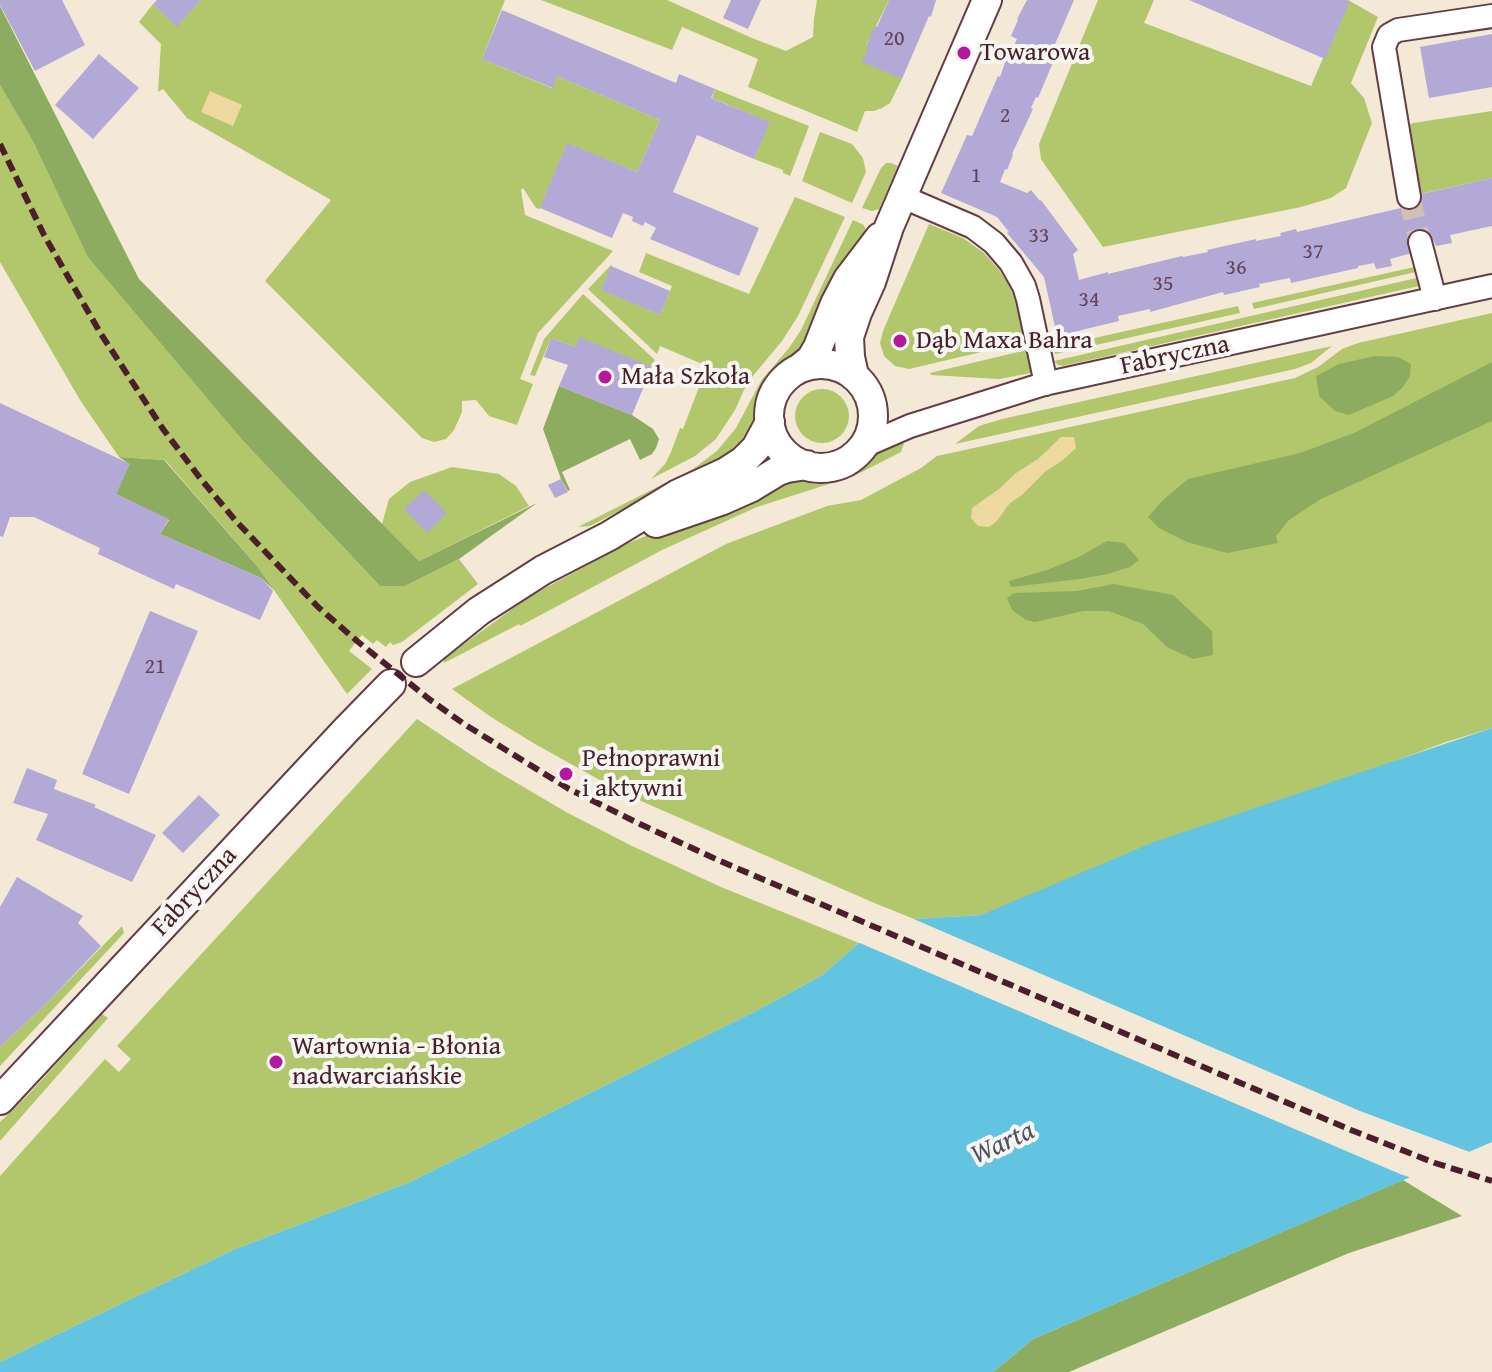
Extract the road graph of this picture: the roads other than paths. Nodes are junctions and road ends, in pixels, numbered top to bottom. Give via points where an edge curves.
1 (987, 0) edge
2 (1492, 16) edge
3 (903, 197) junction
4 (1409, 197) tunnel mouth
5 (889, 227) junction
6 (1420, 242) tunnel mouth
7 (1492, 286) edge
8 (1435, 299) junction
9 (800, 368) junction
10 (854, 375) junction
11 (1046, 384) junction
12 (770, 422) junction
13 (864, 446) junction
14 (807, 465) junction
15 (609, 536) junction
16 (416, 662) dead end
17 (391, 684) dead end
18 (0, 1100) edge

1 - 3 street
2 - 4 street via 1389,35 1384,47
3 - 5 street
3 - 11 street via 973,227 1007,257 1028,299
5 - 9 street via 848,279 818,347
5 - 10 street via 849,337
6 - 8 street
7 - 8 street, Fabryczna
8 - 11 street, Fabryczna
9 - 10 street via 828,364
9 - 12 street via 776,390
10 - 13 street via 873,411
11 - 13 street, Fabryczna via 910,426
12 - 14 street via 781,447
12 - 15 street via 743,461
13 - 14 street via 841,463
14 - 15 street via 778,471 723,500
15 - 16 street via 513,589
17 - 18 street, Fabryczna

